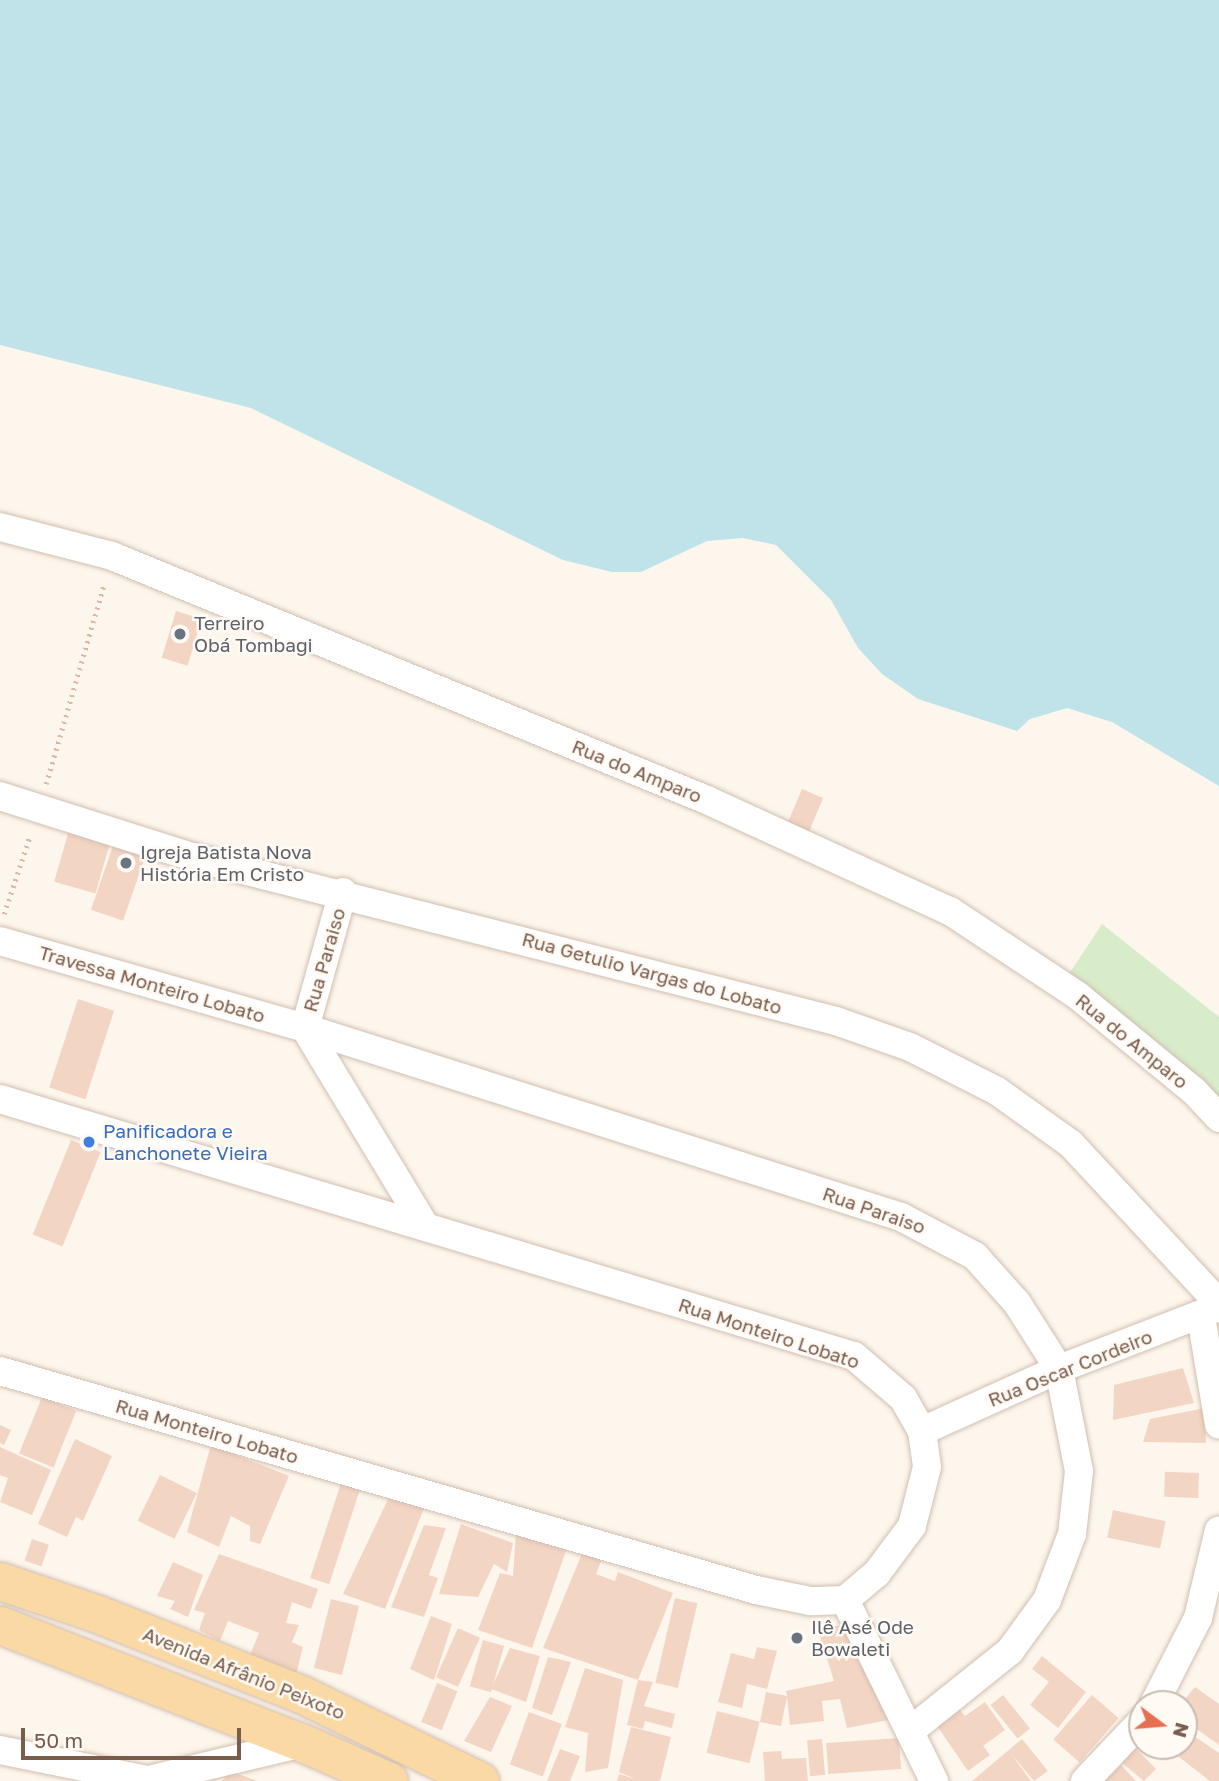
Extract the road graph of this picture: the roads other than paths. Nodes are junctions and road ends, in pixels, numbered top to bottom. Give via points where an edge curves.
1 (0, 527) edge
2 (0, 796) edge
3 (343, 892) junction
4 (0, 940) edge
5 (305, 1028) junction
6 (0, 1099) edge
7 (1219, 1118) edge
8 (425, 1226) junction
9 (1213, 1309) edge
10 (1059, 1369) junction
11 (0, 1371) edge
12 (1219, 1424) edge
13 (922, 1431) junction
14 (1219, 1530) edge
15 (0, 1581) edge
16 (845, 1600) junction
17 (0, 1625) edge
18 (0, 1641) edge
19 (164, 1688) junction
20 (1161, 1690) edge
21 (910, 1731) junction
22 (1128, 1736) edge
23 (303, 1742) junction
24 (0, 1750) edge
25 (389, 1781) edge
26 (480, 1781) edge
27 (934, 1781) edge
28 (1085, 1781) edge

1 - 7 street, Rua do Amparo via 112,556 706,800 950,912 1077,995 1194,1091
2 - 3 street, Rua Getulio Vargas do Lobato via 192,857
3 - 5 street, Rua Paraiso
3 - 9 street, Rua Getulio Vargas do Lobato via 836,1021 964,1072 1034,1114 1072,1144
4 - 5 street, Travessa Monteiro Lobato
5 - 8 street, Rua Paraiso
5 - 10 street, Rua Paraiso via 924,1226 975,1256 999,1279
6 - 8 street, Rua Monteiro Lobato
8 - 13 street, Rua Monteiro Lobato via 854,1356 903,1398
9 - 10 street, Rua Oscar Cordeiro
9 - 12 street
10 - 13 street, Rua Oscar Cordeiro
10 - 21 street, Rua Paraiso via 1079,1471 1072,1534 1051,1589 1010,1651
11 - 16 street, Rua Monteiro Lobato via 756,1590 810,1601
13 - 16 street, Rua Monteiro Lobato via 927,1467 912,1526 877,1573
14 - 20 street via 1198,1618
15 - 26 main road, Avenida Afrânio Peixoto via 99,1614 301,1694
16 - 21 street
17 - 19 main road
18 - 19 main road
19 - 23 main road
21 - 27 street
22 - 28 street
23 - 24 street via 148,1780
23 - 25 main road

